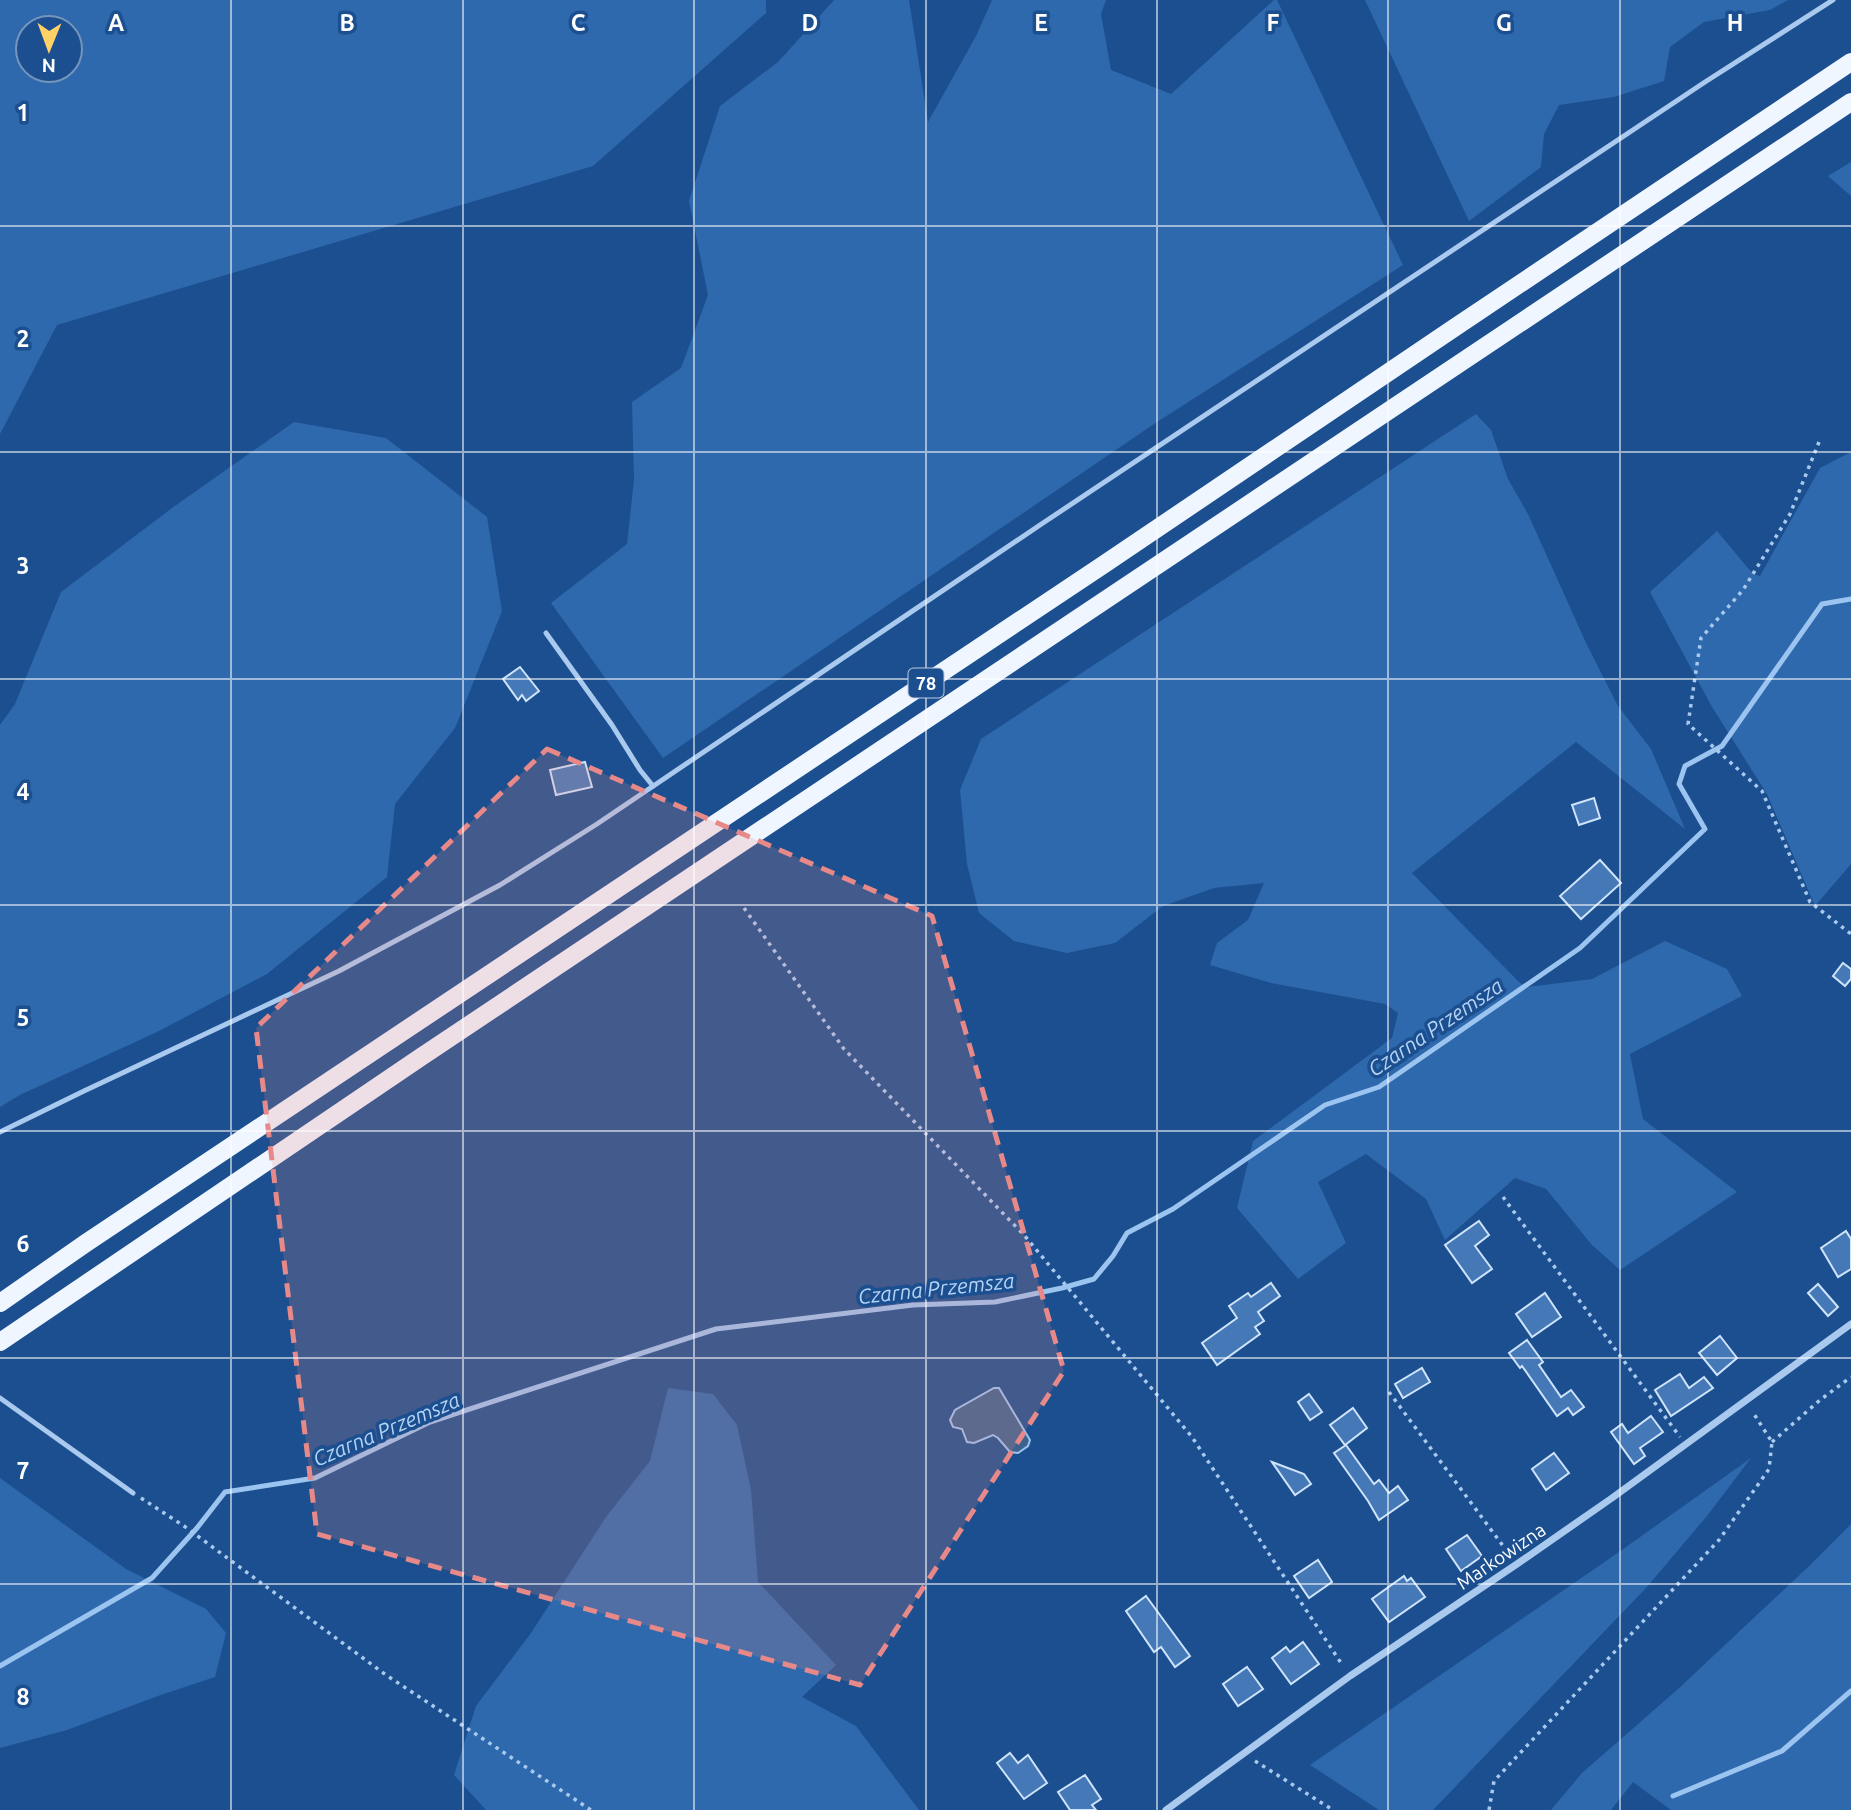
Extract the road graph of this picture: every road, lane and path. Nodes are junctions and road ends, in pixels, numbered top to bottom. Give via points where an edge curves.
1 (1833, 0) edge
2 (1851, 62) edge
3 (1851, 102) edge
4 (1819, 442) dead end
5 (546, 633) dead end
6 (653, 786) junction
7 (744, 908) dead end
8 (1851, 934) edge
9 (0, 1132) edge
10 (1503, 1197) dead end
11 (0, 1303) edge
12 (1851, 1324) edge
13 (0, 1342) edge
14 (1851, 1377) edge
15 (1389, 1392) dead end
16 (0, 1398) edge
17 (1745, 1401) junction
18 (1772, 1442) junction
19 (1685, 1444) junction
20 (133, 1493) joint
21 (1517, 1564) junction
22 (1350, 1676) junction
23 (1244, 1754) junction
24 (591, 1810) edge
25 (1166, 1810) edge
26 (1333, 1810) edge
27 (1489, 1810) edge

1 - 6 lane
2 - 11 main road, 78
3 - 13 main road, 78
4 - 8 path via 1790,513 1742,590 1701,638 1688,724 1762,791 1810,902
5 - 6 lane
6 - 9 lane via 500,885 339,971
7 - 22 path via 844,1049 1024,1235 1192,1437
10 - 19 path
12 - 17 street, Markowizna
14 - 18 path
15 - 21 path
16 - 20 lane
17 - 18 path
17 - 19 street, Markowizna
18 - 27 path via 1769,1469 1719,1540 1494,1781
19 - 21 street, Markowizna
20 - 24 path via 386,1675
21 - 22 street, Markowizna
22 - 23 street, Markowizna
23 - 25 street, Markowizna
23 - 26 path

